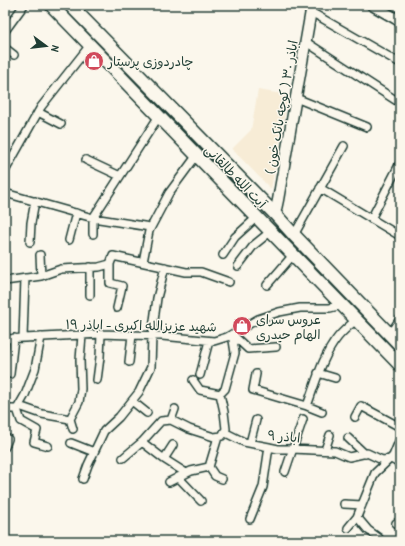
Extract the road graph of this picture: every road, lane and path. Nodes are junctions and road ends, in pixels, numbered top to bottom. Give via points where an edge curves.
1 (24, 5) edge
2 (51, 5) edge
3 (70, 5) edge
4 (372, 5) edge
5 (312, 8) edge
6 (400, 21) edge
7 (5, 31) edge
8 (306, 42) junction
9 (90, 45) junction
10 (5, 48) edge
11 (14, 55) dead end
12 (400, 63) edge
13 (296, 98) junction
14 (400, 103) edge
15 (38, 112) junction
16 (159, 116) junction
17 (61, 124) dead end
18 (367, 127) dead end
19 (344, 146) dead end
20 (197, 155) junction
21 (86, 160) dead end
22 (400, 163) edge
23 (5, 171) edge
24 (120, 176) junction
25 (320, 188) junction
26 (5, 193) edge
27 (35, 201) junction
28 (76, 213) junction
29 (275, 214) junction
30 (93, 218) junction
31 (257, 218) junction
32 (371, 219) junction
33 (150, 227) junction
34 (270, 232) junction
35 (93, 234) dead end
36 (294, 236) junction
37 (400, 236) edge
38 (69, 240) dead end
39 (30, 242) dead end
40 (303, 245) junction
41 (293, 254) junction
42 (40, 255) dead end
43 (223, 255) dead end
44 (143, 262) junction
45 (110, 264) junction
46 (238, 266) dead end
47 (90, 267) junction
48 (165, 267) junction
49 (325, 268) junction
50 (41, 276) junction
51 (24, 278) junction
52 (316, 278) junction
53 (5, 281) edge
54 (228, 282) dead end
55 (268, 285) dead end
56 (90, 295) dead end
57 (342, 305) junction
58 (117, 308) dead end
59 (400, 319) edge
60 (356, 320) junction
61 (101, 334) junction
62 (232, 334) junction
63 (390, 334) junction
64 (82, 335) junction
65 (132, 335) junction
66 (152, 336) junction
67 (41, 337) junction
68 (5, 338) edge
69 (14, 338) junction
70 (23, 338) junction
71 (208, 340) junction
72 (400, 345) edge
73 (276, 347) dead end
74 (129, 362) dead end
75 (400, 365) edge
76 (318, 373) junction
77 (10, 374) dead end
78 (256, 374) dead end
79 (200, 375) dead end
80 (335, 378) dead end
81 (97, 380) dead end
82 (193, 380) dead end
83 (220, 394) junction
84 (132, 401) junction
85 (307, 406) junction
86 (18, 408) junction
87 (5, 409) edge
88 (175, 409) dead end
89 (322, 412) dead end
90 (147, 413) dead end
91 (356, 417) dead end
92 (70, 419) junction
93 (303, 419) dead end
94 (171, 420) junction
95 (256, 420) dead end
96 (400, 427) edge
97 (73, 429) dead end
98 (221, 435) junction
99 (330, 435) dead end
100 (348, 438) dead end
101 (8, 439) dead end
102 (400, 439) edge
103 (142, 442) junction
104 (70, 443) dead end
105 (250, 443) junction
106 (173, 445) dead end
107 (48, 446) dead end
108 (5, 447) edge
109 (269, 447) junction
110 (292, 449) junction
111 (325, 450) junction
112 (94, 452) junction
113 (365, 454) junction
114 (123, 458) dead end
115 (164, 459) junction
116 (391, 459) junction
117 (400, 464) edge
118 (209, 467) junction
119 (285, 472) dead end
120 (186, 473) junction
121 (178, 478) junction
122 (83, 479) dead end
123 (222, 479) dead end
124 (169, 482) dead end
125 (201, 501) dead end
126 (344, 504) dead end
127 (362, 506) junction
128 (357, 517) junction
129 (250, 519) dead end
130 (348, 528) dead end
131 (380, 538) dead end

1 - 7 street
2 - 9 main road, آیت الله طالقانی
3 - 29 main road, آیت الله طالقانی
4 - 6 main road
5 - 8 main road, اباذر ۳۰ ( کوچه بانک خون )
5 - 12 street
8 - 13 main road, اباذر ۳۰ ( کوچه بانک خون )
8 - 14 street
9 - 15 street
9 - 16 main road, آیت الله طالقانی
10 - 11 street
13 - 18 street
13 - 29 main road, اباذر ۳۰ ( کوچه بانک خون )
15 - 17 street
15 - 23 street
16 - 20 main road, آیت الله طالقانی
16 - 24 street
19 - 25 street
20 - 31 main road, آیت الله طالقانی
20 - 33 street via 169,193
21 - 24 street
22 - 32 street
24 - 30 street
25 - 32 street
25 - 36 street
26 - 27 street
27 - 28 street
27 - 39 street
28 - 30 street
28 - 38 street
29 - 36 main road, آیت الله طالقانی
30 - 33 street
30 - 35 street
31 - 34 main road, آیت الله طالقانی
31 - 43 street via 235,237
32 - 37 street
33 - 44 street
34 - 41 main road, آیت الله طالقانی
34 - 46 street via 254,245
36 - 40 main road, آیت الله طالقانی
40 - 41 main road via 301,254
40 - 49 main road, آیت الله طالقانی
41 - 52 main road, آیت الله طالقانی
41 - 55 street
42 - 50 street
44 - 45 street via 113,256
44 - 48 street
45 - 47 street
45 - 58 street via 110,283 122,286
47 - 50 street via 61,269
47 - 56 street
48 - 54 street via 186,272 201,272
48 - 66 street via 157,298
49 - 52 main road via 316,269
49 - 63 main road, آیت الله طالقانی
50 - 51 street
51 - 53 street
51 - 70 street
52 - 57 main road, آیت الله طالقانی
57 - 60 main road, آیت الله طالقانی
57 - 62 street, شهید عزیزالله اکبری - اباذر ۱۹ via 279,312 258,319
59 - 63 street
60 - 75 main road, آیت الله طالقانی
60 - 76 street via 338,336
61 - 64 street, شهید عزیزالله اکبری - اباذر ۱۹
61 - 65 street, شهید عزیزالله اکبری - اباذر ۱۹
61 - 81 street
62 - 71 street, شهید عزیزالله اکبری - اباذر ۱۹ via 214,341
62 - 73 street via 248,349
62 - 83 street via 235,353 225,389
63 - 72 main road, آیت الله طالقانی
64 - 67 street, شهید عزیزالله اکبری - اباذر ۱۹
64 - 92 street via 81,389 79,402
65 - 66 street, شهید عزیزالله اکبری - اباذر ۱۹
65 - 74 street
66 - 71 street, شهید عزیزالله اکبری - اباذر ۱۹
66 - 84 street via 151,367
67 - 70 street, شهید عزیزالله اکبری - اباذر ۱۹
67 - 86 street via 35,368
68 - 69 street, شهید عزیزالله اکبری - اباذر ۱۹
69 - 70 street, شهید عزیزالله اکبری - اباذر ۱۹
69 - 77 street
71 - 79 street
76 - 80 street
76 - 85 street
78 - 85 street via 253,390
82 - 83 street via 200,390
83 - 98 street via 226,429
84 - 90 street
84 - 112 street via 104,431
85 - 89 street
86 - 87 street
86 - 92 street
86 - 107 street via 21,420 37,430 34,442
88 - 94 street
91 - 96 street via 361,406
92 - 97 street
93 - 110 street
94 - 98 street, اباذر ۹ via 214,438
94 - 103 street via 161,421
95 - 105 street
98 - 105 street, اباذر ۹
98 - 118 street
99 - 111 street
100 - 113 street
101 - 108 street
102 - 116 street
103 - 114 street
103 - 115 street
104 - 112 street
105 - 109 street, اباذر ۹
106 - 115 street
109 - 110 street, اباذر ۹
109 - 129 street via 263,487
110 - 111 street, اباذر ۹
110 - 119 street
111 - 113 street, اباذر ۹ via 349,457
112 - 122 street
113 - 116 street, اباذر ۹ via 382,460
115 - 120 street
116 - 117 street, اباذر ۹
116 - 127 street via 375,473
118 - 120 street
118 - 123 street via 215,476
120 - 121 street
121 - 124 street
121 - 125 street
126 - 127 street
127 - 128 street
128 - 130 street
128 - 131 street via 368,530

